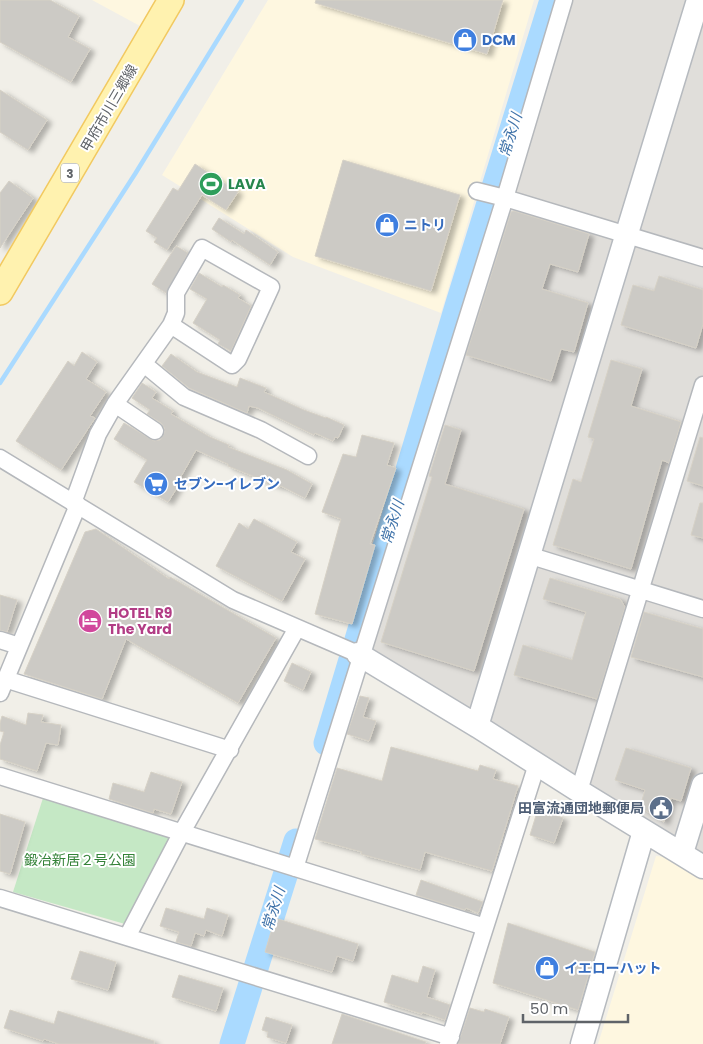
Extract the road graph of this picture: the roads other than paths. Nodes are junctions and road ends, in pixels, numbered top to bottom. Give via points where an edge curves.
1 (171, 0) edge
2 (564, 0) edge
3 (698, 0) edge
4 (477, 191) dead end
5 (505, 198) junction
6 (626, 235) junction
7 (703, 258) edge
8 (0, 292) edge
9 (172, 326) junction
10 (144, 364) junction
11 (703, 385) edge
12 (115, 404) junction
13 (154, 431) dead end
14 (308, 456) dead end
15 (0, 458) edge
16 (76, 504) junction
17 (528, 556) junction
18 (639, 589) junction
19 (703, 609) edge
20 (297, 628) junction
21 (0, 640) edge
22 (19, 646) junction
23 (354, 652) junction
24 (3, 686) edge
25 (477, 726) junction
26 (230, 750) junction
27 (537, 764) junction
28 (0, 776) edge
29 (703, 785) edge
30 (579, 791) junction
31 (644, 831) junction
32 (182, 832) junction
33 (682, 853) junction
34 (289, 866) junction
35 (703, 866) edge
36 (0, 898) edge
37 (486, 927) junction
38 (127, 937) junction
39 (450, 1040) edge
40 (582, 1044) edge

1 - 8 main road, 甲府市川三郷線 / 3
2 - 5 street
3 - 6 street
4 - 5 street
5 - 6 street
5 - 23 street
6 - 7 street
6 - 17 street
9 - 9 street via 232,365 238,359 271,287 202,248 176,293
9 - 10 street
10 - 12 street
10 - 14 street via 184,397 260,430
11 - 18 street
12 - 13 street
12 - 16 street via 98,434
15 - 16 street
16 - 20 street via 233,600
16 - 22 street
17 - 18 street
17 - 25 street
18 - 19 street
18 - 30 street
20 - 23 street
20 - 26 street
21 - 22 street
22 - 24 street
23 - 25 street
23 - 34 street
24 - 26 street
25 - 27 street
26 - 32 street
27 - 30 street
27 - 37 street
28 - 32 street
29 - 33 street
30 - 31 street
31 - 33 street
31 - 40 street
32 - 34 street
32 - 38 street
33 - 35 street
34 - 37 street
36 - 38 street
37 - 39 street
38 - 39 street

